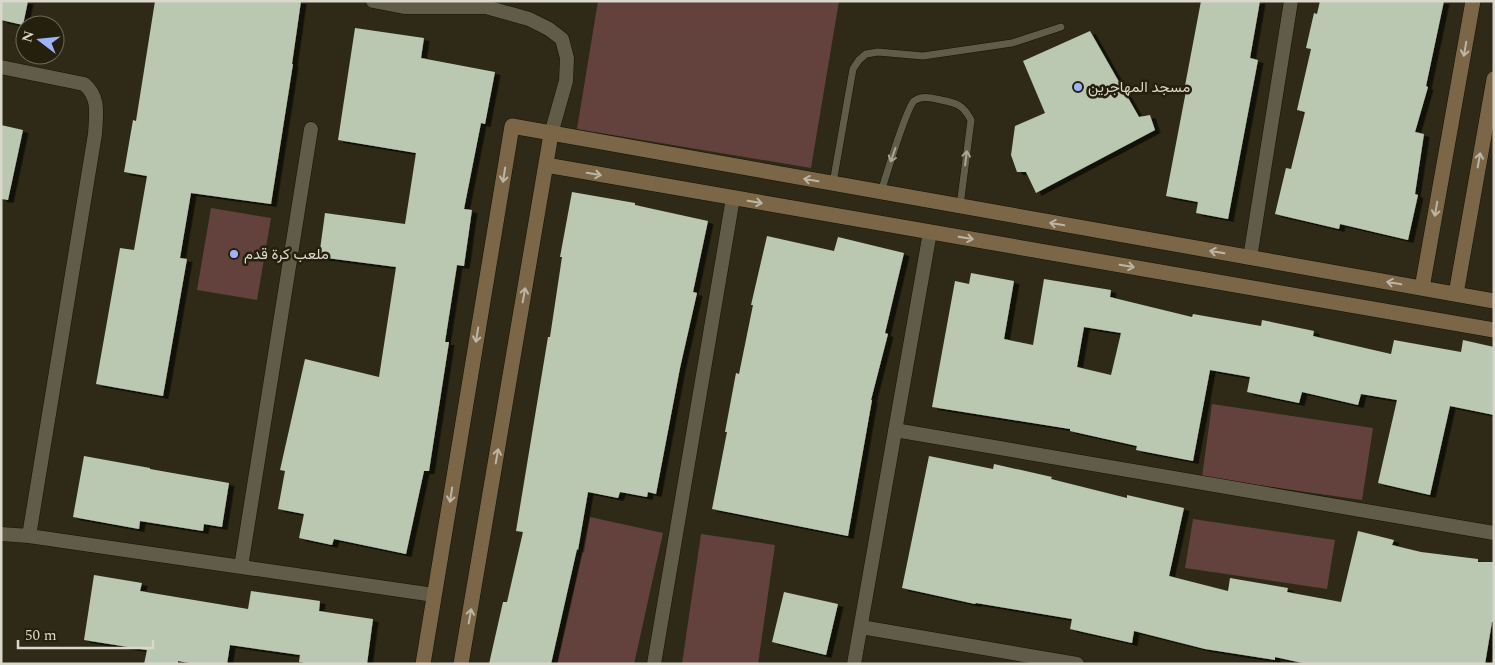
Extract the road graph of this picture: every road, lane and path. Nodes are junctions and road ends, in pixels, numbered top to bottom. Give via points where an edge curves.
1 (373, 1) edge
2 (1291, 1) edge
3 (1473, 1) edge
4 (1061, 27) dead end
5 (1, 67) edge
6 (1494, 79) edge
7 (311, 130) dead end
8 (551, 134) junction
9 (546, 165) junction
10 (832, 184) junction
11 (881, 192) junction
12 (733, 198) junction
13 (960, 206) junction
14 (930, 232) junction
15 (1250, 258) junction
16 (1422, 288) junction
17 (1456, 294) junction
18 (1494, 301) edge
19 (1494, 330) edge
20 (895, 430) junction
21 (1494, 533) edge
22 (1, 534) edge
23 (29, 536) junction
24 (241, 567) junction
25 (434, 595) junction
26 (860, 627) junction
27 (423, 664) edge
28 (461, 664) edge
29 (654, 664) edge
30 (854, 664) edge
31 (1077, 664) edge

1 - 8 street via 404,7 486,7 529,19 549,29 562,39 567,58 566,81
2 - 15 street
3 -> 16 street
4 - 10 lane via 1012,43 923,56 866,54 853,68
5 - 23 street via 84,84 97,103 95,134
17 -> 6 street
7 - 24 street
8 - 9 street
10 -> 8 street
8 -> 25 street via 512,126
9 -> 12 street
28 -> 9 street
10 - 11 street
11 - 13 street
13 -> 11 lane via 971,120 965,109 952,102 925,97 914,101 907,113
12 -> 14 street
12 - 29 street
15 -> 13 street
14 -> 19 street
14 - 20 street
16 -> 15 street
16 - 17 street
17 - 18 street
20 - 21 street
20 - 26 street
22 - 23 street
23 - 24 street
24 - 25 street
25 - 27 street
26 - 30 street
26 - 31 street

